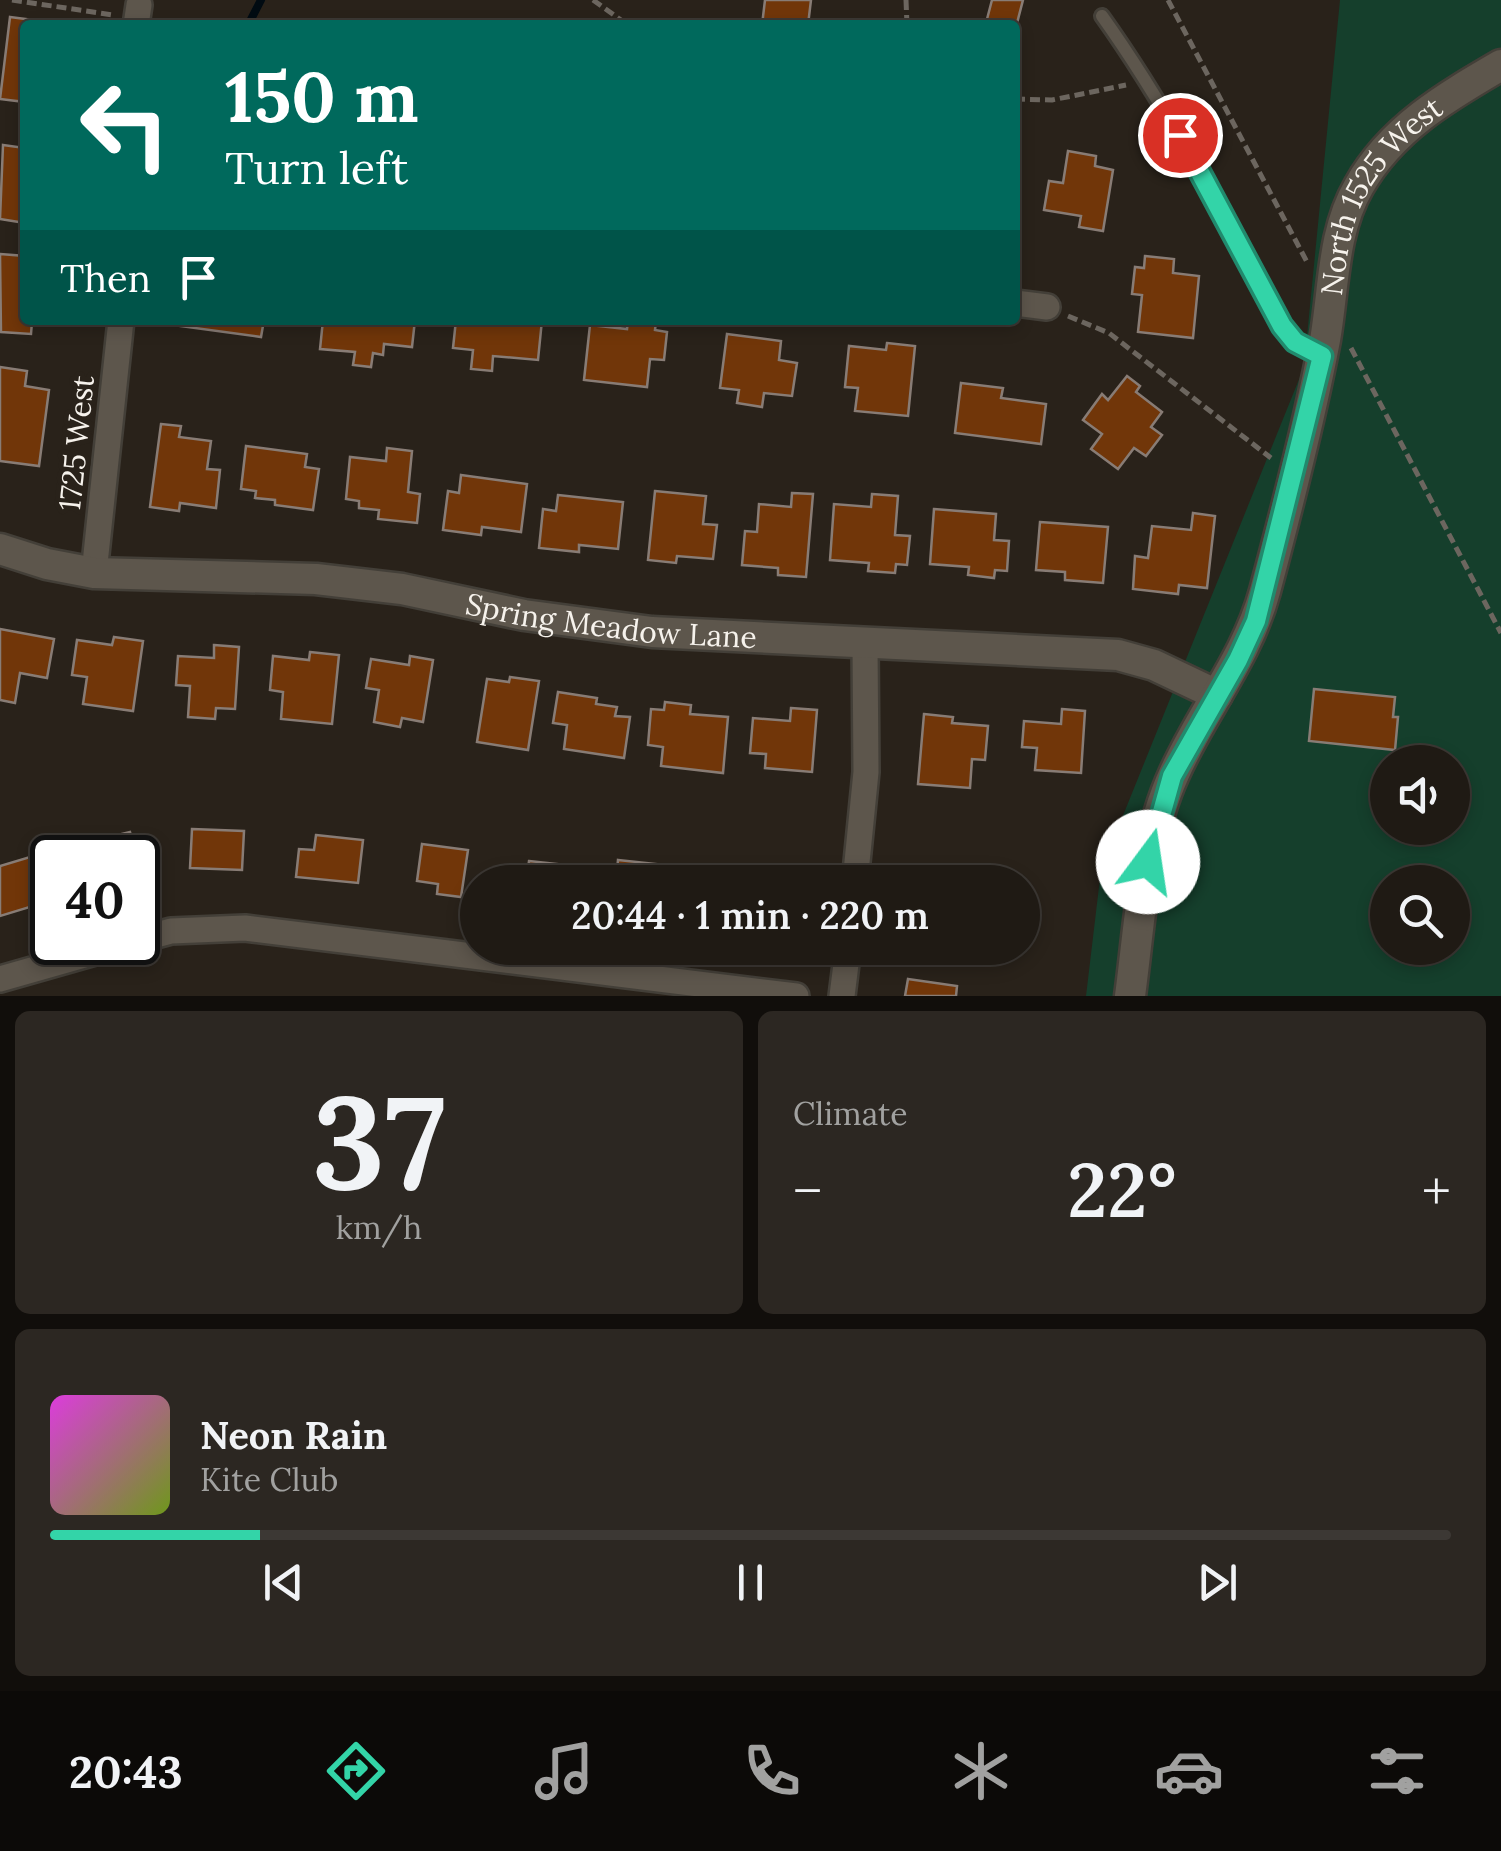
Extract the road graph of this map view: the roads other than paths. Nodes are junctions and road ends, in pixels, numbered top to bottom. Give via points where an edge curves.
1 (1102, 16) dead end
2 (1501, 65) edge
3 (1020, 303) edge
4 (1046, 306) road end
5 (120, 325) edge
6 (1334, 346) junction
7 (0, 549) edge
8 (94, 573) junction
9 (865, 644) junction
10 (1217, 695) junction
11 (856, 865) edge
12 (160, 934) edge
13 (50, 965) edge
14 (846, 965) edge
15 (33, 970) junction
16 (0, 980) edge
17 (40, 996) edge
18 (796, 996) edge
19 (842, 996) edge
20 (1130, 996) edge

1 - 6 lane via 1148,81 1282,326 1295,342
2 - 6 street, North 1525 West via 1427,110 1387,146 1356,190 1340,233
3 - 4 street
5 - 8 street, 1725 West
6 - 10 street, North 1525 West via 1256,621
7 - 8 street, Spring Meadow Lane
8 - 9 street, Spring Meadow Lane via 316,579 652,632
9 - 10 street, Spring Meadow Lane via 1118,656
9 - 11 street via 866,772
10 - 20 street, North 1525 West via 1162,807
12 - 18 street via 245,928
13 - 15 street
14 - 19 street
15 - 16 street
15 - 17 street

